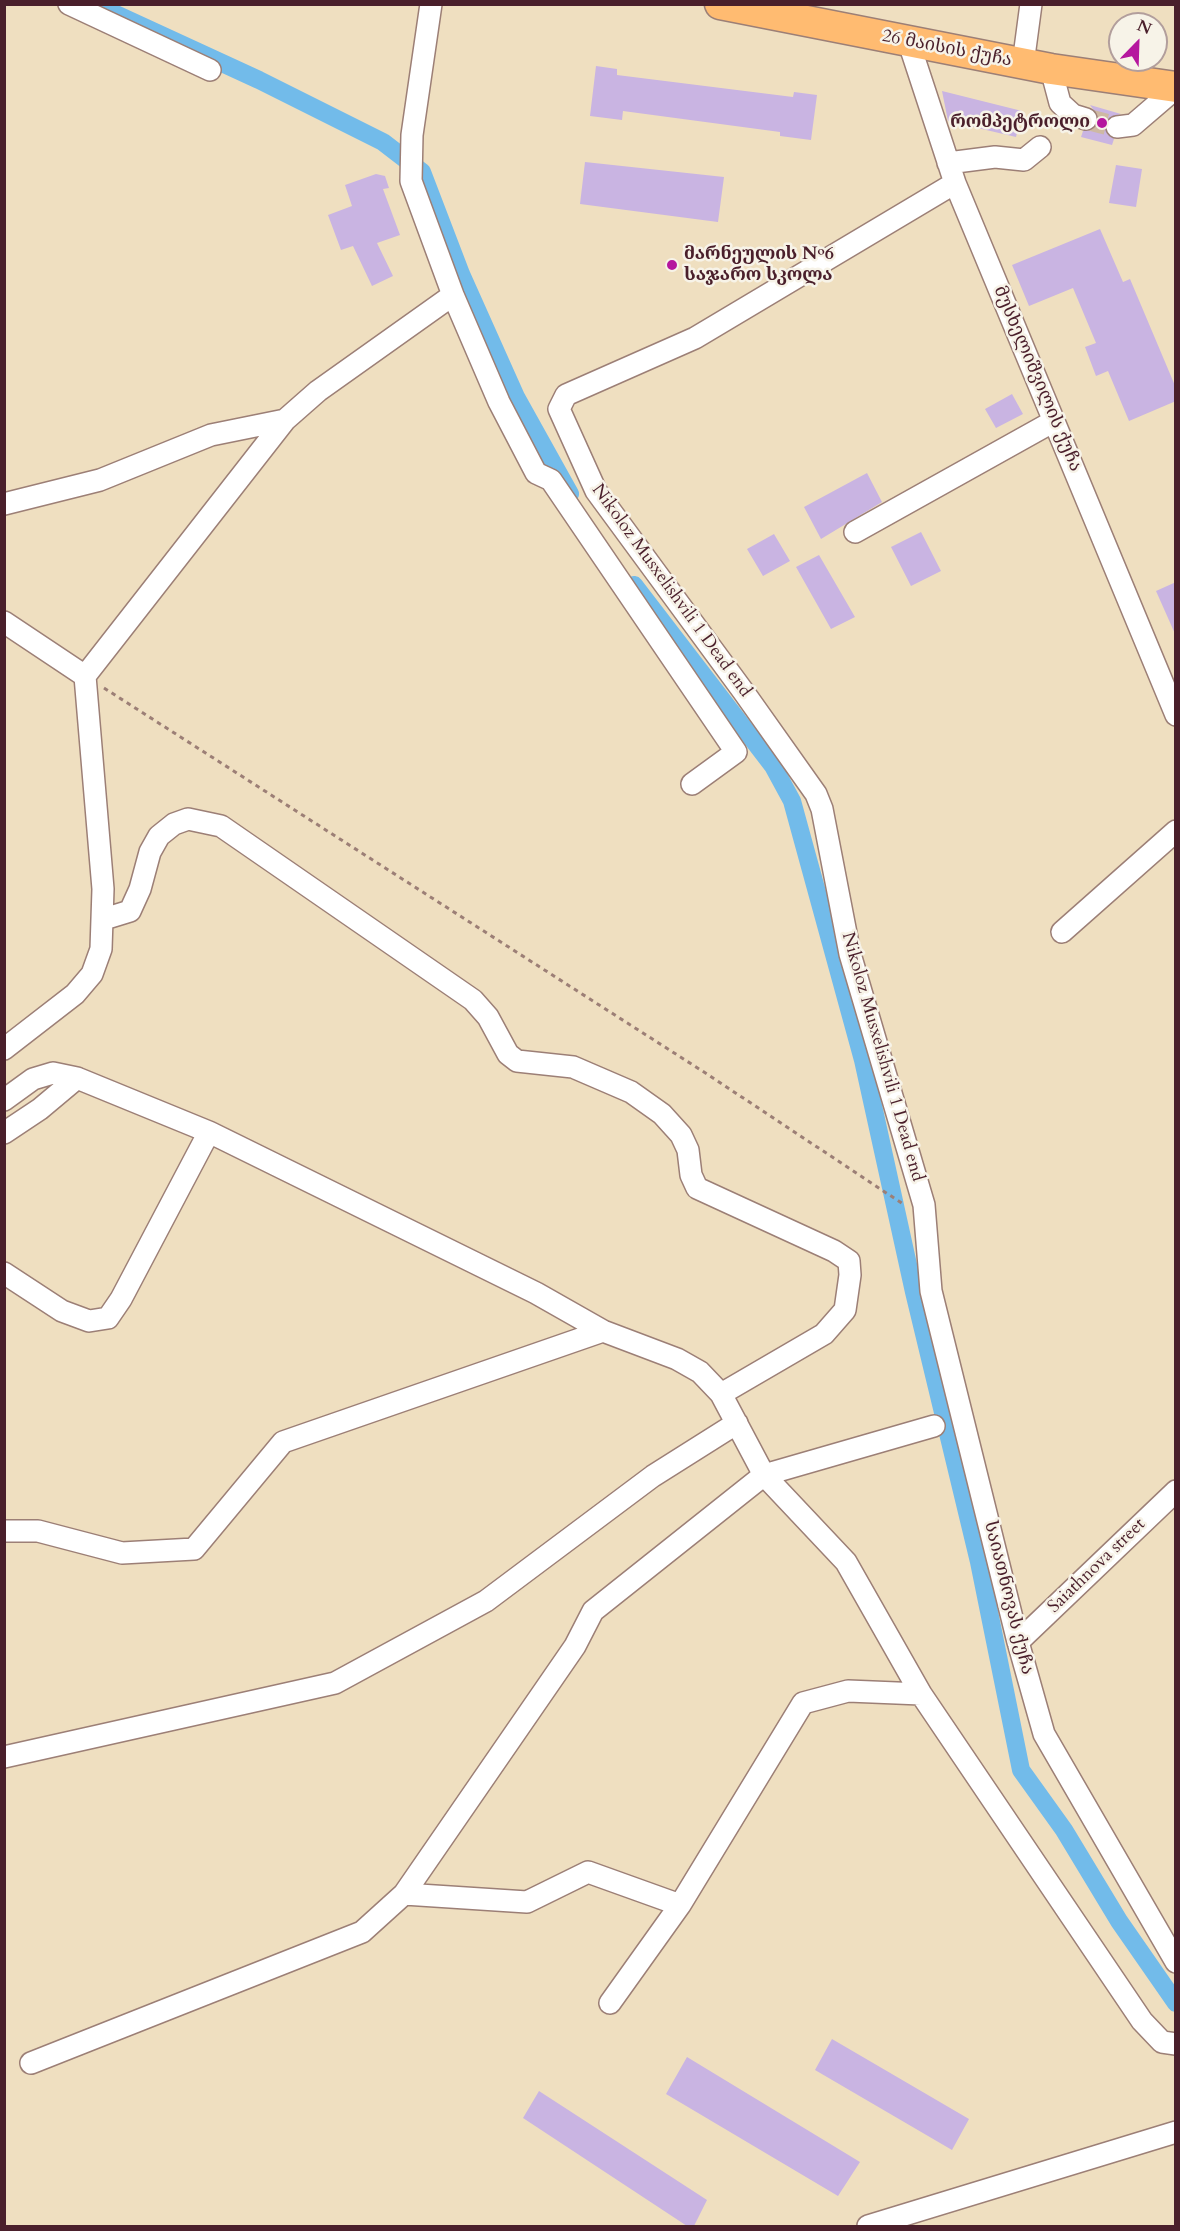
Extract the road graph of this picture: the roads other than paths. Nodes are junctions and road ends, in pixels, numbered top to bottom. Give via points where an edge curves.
1 (69, 4) edge
2 (431, 4) edge
3 (720, 4) edge
4 (1031, 4) edge
5 (908, 40) junction
6 (1037, 67) junction
7 (210, 70) dead end
8 (1176, 87) edge
9 (1086, 119) tunnel mouth
10 (1117, 128) tunnel mouth
11 (1040, 147) dead end
12 (952, 173) junction
13 (453, 295) junction
14 (285, 420) junction
15 (1054, 421) junction
16 (4, 504) edge
17 (855, 532) dead end
18 (4, 622) edge
19 (85, 676) junction
20 (1169, 681) edge
21 (1176, 715) edge
22 (692, 784) dead end
23 (1176, 831) edge
24 (104, 919) junction
25 (1062, 932) dead end
26 (4, 1049) edge
27 (77, 1078) junction
28 (4, 1100) edge
29 (4, 1132) edge
30 (209, 1132) junction
31 (915, 1205) joint
32 (4, 1273) edge
33 (603, 1331) junction
34 (721, 1394) junction
35 (736, 1423) junction
36 (934, 1426) dead end
37 (764, 1475) junction
38 (1176, 1491) edge
39 (4, 1531) edge
40 (1018, 1642) junction
41 (921, 1694) junction
42 (4, 1757) edge
43 (404, 1894) junction
44 (680, 1905) junction
45 (1176, 1962) edge
46 (610, 2003) dead end
47 (1176, 2044) edge
48 (31, 2063) dead end
49 (1176, 2132) edge
50 (868, 2226) edge

1 - 7 street
2 - 13 street via 412,135 411,181
3 - 5 highway, 26 მაისის ქუჩა
4 - 6 street
5 - 6 highway, 26 მაისის ქუჩა
5 - 12 street, მუსხელიშვილის ქუჩა
6 - 8 highway, 26 მაისის ქუჩა
6 - 9 street via 1060,103 1073,116
8 - 10 street via 1133,125
11 - 12 street via 1024,160 995,157
12 - 15 street, მუსხელიშვილის ქუჩა
12 - 31 street, Nikoloz Musxelishvili 1 Dead end via 694,338 566,395 559,409 596,491 816,794 826,825 850,954
13 - 14 street via 318,391
13 - 22 street via 499,402 536,473 551,480 736,752
14 - 16 street via 211,435 100,480
14 - 19 street
15 - 17 street
15 - 20 street, მუსხელიშვილის ქუჩა
18 - 19 street
19 - 24 street
20 - 21 street, მუსხელიშვილის ქუჩა
23 - 25 street
24 - 26 street via 101,949 92,974 75,994
24 - 34 street via 130,911 150,852 159,836 174,824 188,819 221,826 473,1000 488,1017 508,1054 516,1060 573,1067 631,1092 662,1114 681,1135 698,1188 849,1261 845,1310 824,1334
27 - 28 street via 52,1073 33,1079
27 - 29 street
27 - 30 street
30 - 32 street via 108,1318 89,1321 62,1311
30 - 33 street via 536,1293
31 - 40 street, საიათნოვას ქუჩა via 931,1291
33 - 34 street via 677,1359 700,1372
33 - 39 street via 284,1442 194,1550 122,1553 38,1531
34 - 35 street
35 - 37 street
35 - 42 street via 653,1476 486,1601 334,1683
36 - 37 street
37 - 41 street via 846,1562
37 - 43 street via 593,1611 574,1646
38 - 40 street, Saiathnova street
40 - 45 street, საიათნოვას ქუჩა via 1044,1734
41 - 44 street via 848,1690 803,1703
41 - 47 street via 1142,2021 1162,2042
43 - 44 street via 527,1902 588,1872
43 - 48 street via 362,1932
44 - 46 street
49 - 50 street

